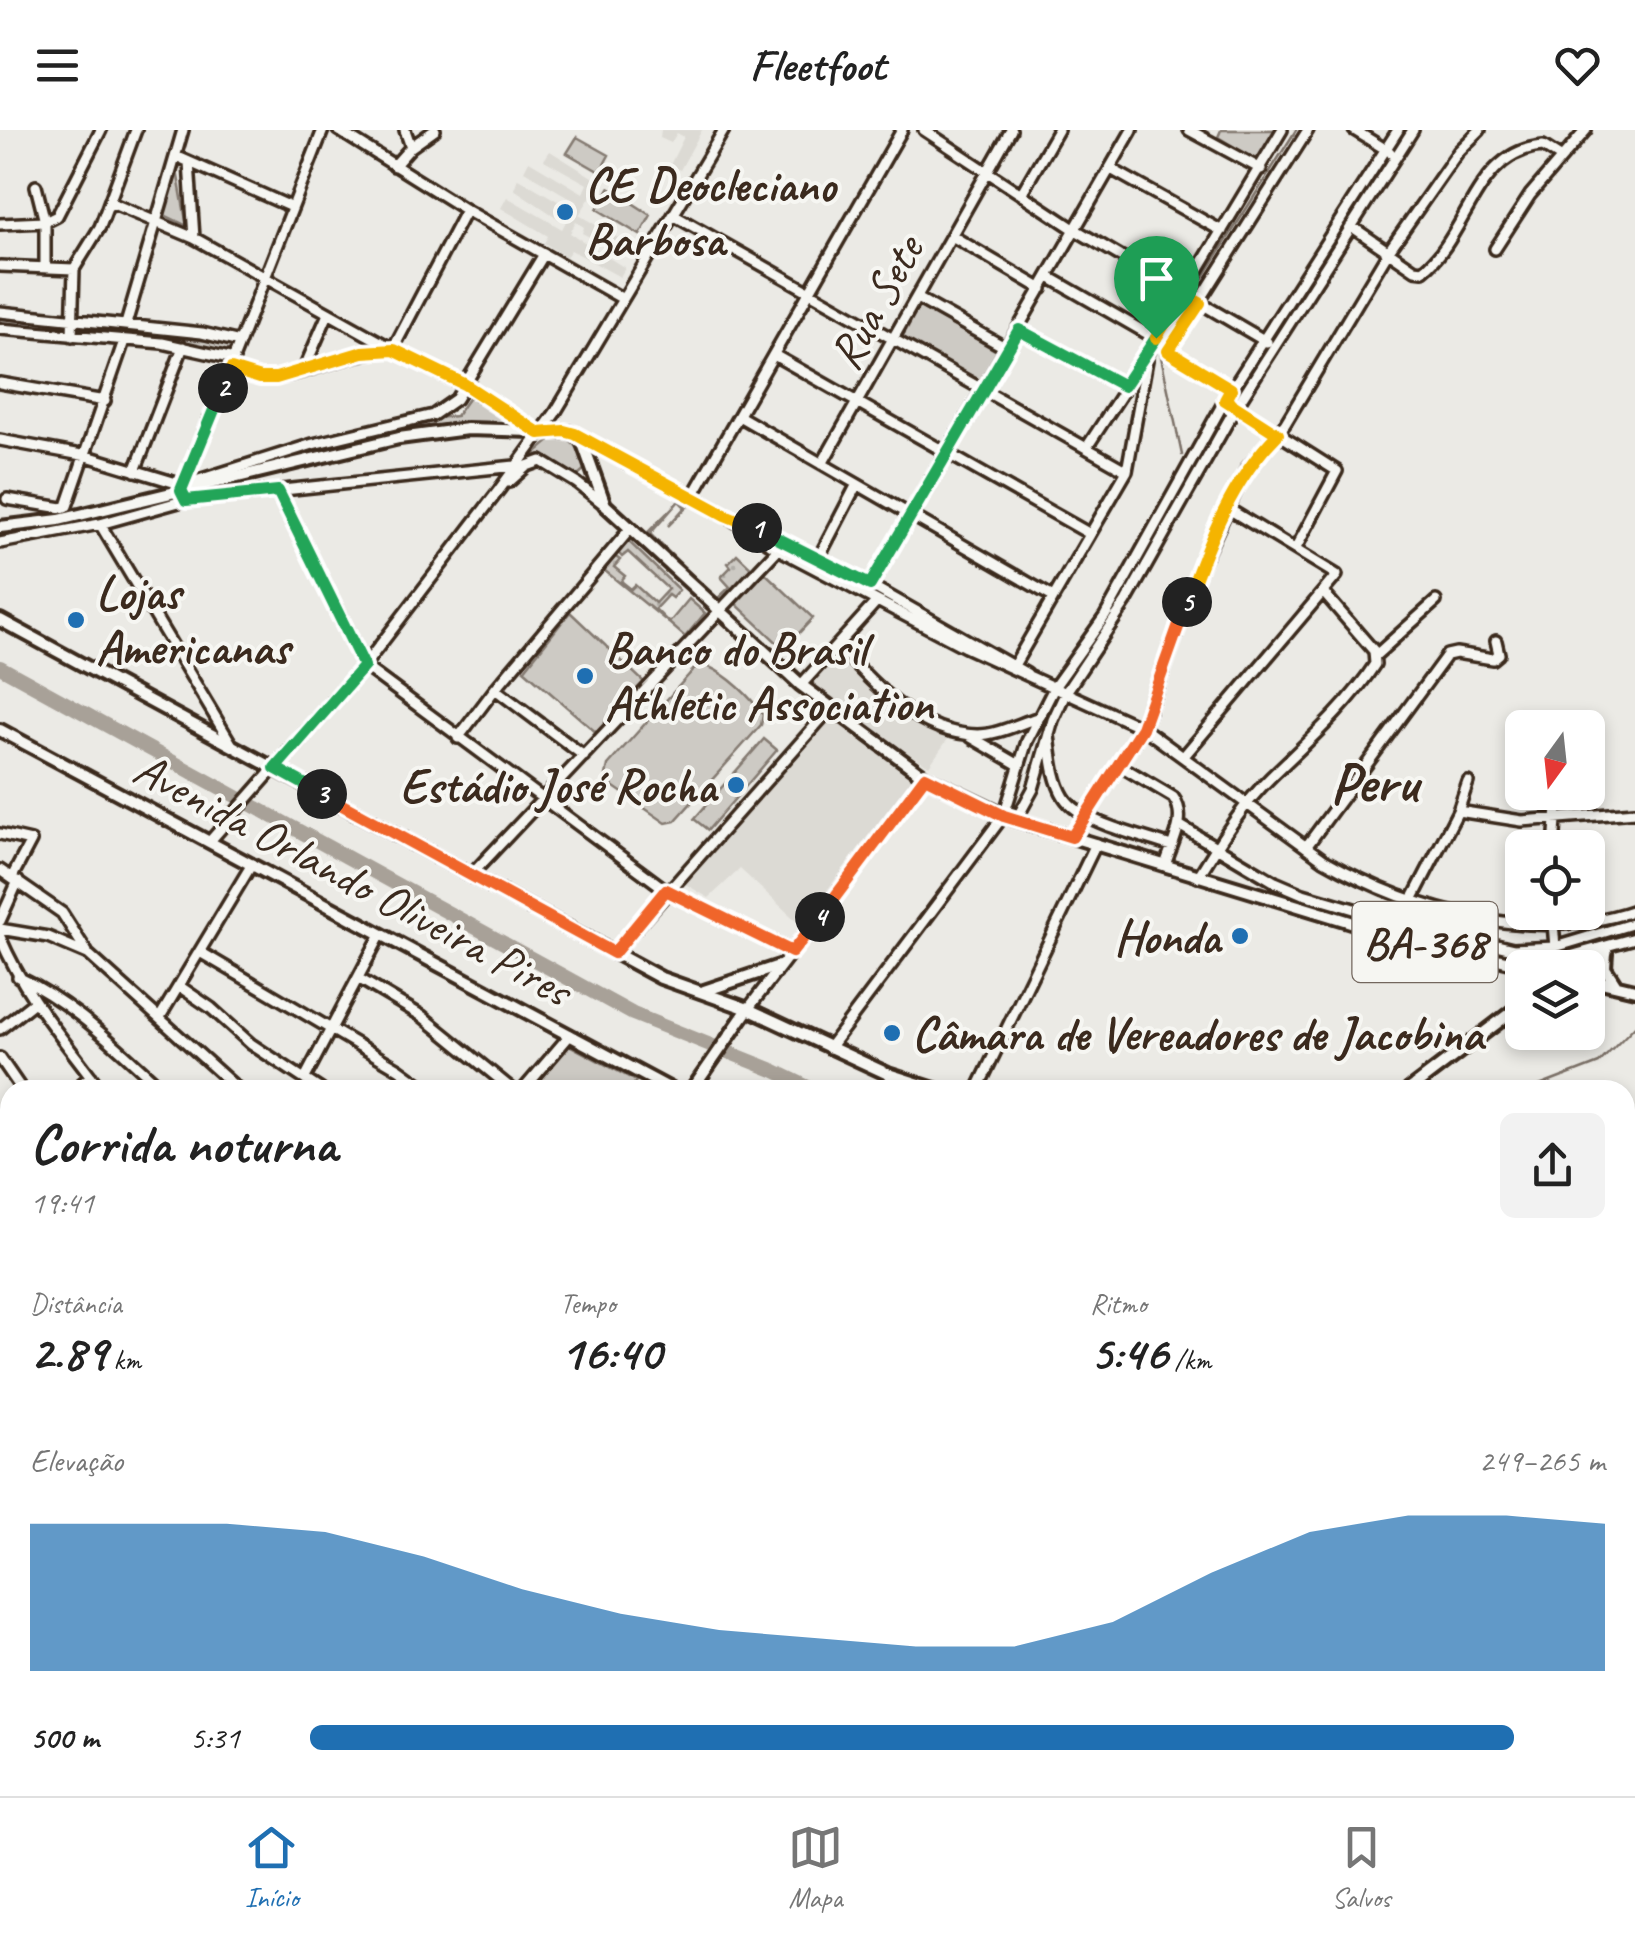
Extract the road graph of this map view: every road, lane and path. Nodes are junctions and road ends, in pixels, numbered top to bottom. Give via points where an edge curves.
1 (101, 130) edge
2 (134, 130) edge
3 (183, 130) edge
4 (323, 130) edge
5 (338, 130) edge
6 (404, 130) edge
7 (436, 130) edge
8 (724, 130) edge
9 (902, 130) edge
10 (924, 130) edge
11 (1011, 130) edge
12 (1058, 130) edge
13 (1132, 130) edge
14 (1189, 130) edge
15 (1282, 130) edge
16 (1308, 130) edge
17 (1354, 130) edge
18 (1398, 130) edge
19 (1412, 130) edge
20 (1480, 130) edge
21 (1586, 130) edge
22 (1211, 135) edge
23 (412, 148) junction
24 (1386, 150) junction
25 (176, 156) junction
26 (1396, 156) junction
27 (1562, 158) junction
28 (189, 162) junction
29 (394, 166) junction
30 (1111, 169) junction
31 (1261, 169) junction
32 (988, 173) junction
33 (36, 186) dead end
34 (1021, 194) junction
35 (111, 203) junction
36 (291, 207) junction
37 (466, 210) junction
38 (675, 216) junction
39 (156, 220) junction
40 (45, 222) junction
41 (0, 224) edge
42 (1351, 226) junction
43 (1074, 229) junction
44 (1222, 232) junction
45 (952, 236) junction
46 (194, 238) junction
47 (1496, 249) dead end
48 (1388, 252) junction
49 (544, 254) junction
50 (0, 266) edge
51 (44, 268) junction
52 (74, 270) junction
53 (1049, 277) junction
54 (264, 278) junction
55 (1042, 288) junction
56 (810, 292) junction
57 (1183, 294) junction
58 (917, 298) junction
59 (623, 299) junction
60 (1200, 303) junction
61 (0, 312) edge
62 (328, 314) junction
63 (72, 319) junction
64 (126, 324) junction
65 (164, 328) junction
66 (0, 329) edge
67 (1019, 330) junction
68 (72, 336) junction
69 (1156, 338) junction
70 (1264, 339) junction
71 (894, 340) junction
72 (124, 341) junction
73 (240, 342) junction
74 (162, 343) junction
75 (1274, 346) junction
76 (183, 348) junction
77 (1008, 349) junction
78 (394, 350) junction
79 (1149, 352) junction
80 (774, 355) junction
81 (232, 364) junction
82 (304, 369) junction
83 (0, 383) edge
84 (464, 384) junction
85 (1124, 386) junction
86 (1231, 389) junction
87 (983, 390) junction
88 (105, 400) junction
89 (1225, 400) junction
90 (858, 403) junction
91 (1236, 406) junction
92 (554, 413) junction
93 (738, 416) junction
94 (569, 432) junction
95 (536, 433) junction
96 (1278, 434) junction
97 (581, 438) junction
98 (0, 440) edge
99 (1087, 447) junction
100 (946, 453) junction
101 (87, 456) junction
102 (618, 457) junction
103 (590, 464) junction
104 (822, 464) junction
105 (515, 466) junction
106 (135, 471) junction
107 (1127, 471) junction
108 (857, 484) junction
109 (499, 490) junction
110 (278, 491) junction
111 (183, 492) junction
112 (692, 497) junction
113 (7, 499) dead end
114 (606, 505) junction
115 (1226, 508) junction
116 (910, 515) junction
117 (100, 524) junction
118 (0, 526) edge
119 (632, 528) junction
120 (1090, 534) junction
121 (0, 544) edge
122 (781, 545) junction
123 (1296, 548) junction
124 (816, 563) junction
125 (868, 590) junction
126 (1323, 592) junction
127 (1053, 597) junction
128 (877, 601) junction
129 (1436, 601) dead end
130 (719, 613) junction
131 (2, 619) edge
132 (1496, 642) dead end
133 (967, 644) junction
134 (838, 645) junction
135 (1376, 659) junction
136 (364, 666) junction
137 (1012, 668) junction
138 (801, 685) junction
139 (1055, 686) junction
140 (495, 689) junction
141 (1066, 692) junction
142 (830, 709) junction
143 (1036, 718) junction
144 (1142, 728) junction
145 (0, 730) edge
146 (964, 733) junction
147 (1048, 734) junction
148 (458, 738) junction
149 (232, 745) junction
150 (584, 756) junction
151 (1184, 756) junction
152 (1019, 765) junction
153 (1119, 765) junction
154 (271, 772) junction
155 (925, 777) junction
156 (1468, 782) dead end
157 (542, 800) junction
158 (1248, 804) junction
159 (1556, 810) edge
160 (1458, 811) junction
161 (1635, 812) edge
162 (1087, 816) junction
163 (1010, 818) junction
164 (1555, 821) junction
165 (1180, 825) junction
166 (1555, 830) edge
167 (0, 834) edge
168 (214, 836) junction
169 (1072, 837) junction
170 (1096, 844) junction
171 (1171, 846) junction
172 (1306, 847) junction
173 (1216, 848) junction
174 (252, 864) junction
175 (1164, 866) junction
176 (0, 870) edge
177 (472, 874) junction
178 (1198, 877) junction
179 (15, 879) junction
180 (666, 890) junction
181 (1293, 890) junction
182 (1412, 898) junction
183 (1287, 904) junction
184 (1635, 910) edge
185 (1605, 918) edge
186 (1388, 919) junction
187 (0, 920) edge
188 (1505, 921) edge
189 (1635, 923) edge
190 (0, 929) edge
191 (1552, 930) edge
192 (1385, 932) junction
193 (381, 934) junction
194 (0, 937) edge
195 (1635, 938) edge
196 (1618, 944) junction
197 (1554, 947) junction
198 (1591, 950) edge
199 (200, 952) junction
200 (792, 952) junction
201 (1606, 952) joint
202 (614, 953) junction
203 (88, 954) junction
204 (1501, 954) junction
205 (1505, 957) edge
206 (779, 966) junction
207 (18, 977) junction
208 (358, 978) junction
209 (1605, 983) edge
210 (179, 986) junction
211 (1617, 986) junction
212 (1633, 990) edge
213 (703, 991) junction
214 (33, 1002) junction
215 (745, 1014) junction
216 (160, 1017) junction
217 (1505, 1017) edge
218 (0, 1029) edge
219 (330, 1029) junction
220 (570, 1035) junction
221 (829, 1048) junction
222 (0, 1058) edge
223 (91, 1076) junction
224 (305, 1078) junction
225 (15, 1080) edge
226 (86, 1080) edge
227 (94, 1080) edge
228 (152, 1080) edge
229 (228, 1080) edge
230 (308, 1080) edge
231 (412, 1080) edge
232 (501, 1080) edge
233 (532, 1080) edge
234 (653, 1080) edge
235 (698, 1080) edge
236 (907, 1080) edge
237 (982, 1080) edge
238 (1422, 1080) edge

1 - 40 street via 65,206
2 - 35 street
3 - 25 street
4 - 36 street
5 - 29 street
6 - 23 street
7 - 23 street
8 - 38 street
9 - 56 street
10 - 32 street
11 - 32 street, Rua Sete
12 - 34 street
13 - 30 street
14 - 22 street
15 - 31 street
16 - 60 street
17 - 24 street
18 - 24 street
19 - 26 street
20 - 48 street
21 - 27 street
22 - 31 street
23 - 29 street
24 - 26 street
24 - 70 street
25 - 28 street
25 - 39 street
26 - 42 street
27 - 47 street
27 - 48 street via 1543,146 1509,157 1426,269 1415,270
28 - 36 street
28 - 46 street
29 - 37 street
30 - 43 street
30 - 44 street
31 - 44 street
32 - 34 street
32 - 45 street, Rua Sete
33 - 40 street
34 - 43 street
35 - 39 street
35 - 52 street
36 - 54 street
37 - 49 street
37 - 78 street
38 - 56 street
38 - 59 street
39 - 46 street
39 - 64 street
40 - 41 street
40 - 51 street
42 - 48 street
42 - 75 street
43 - 53 street
43 - 57 street
44 - 57 street
45 - 55 street
45 - 58 street, Rua Sete
46 - 54 street
48 - 96 street
49 - 59 street
49 - 84 street
50 - 51 street
51 - 52 street
52 - 63 street
53 - 55 street
53 - 69 street
54 - 62 street
54 - 73 street
55 - 67 street
56 - 71 street
56 - 80 street
57 - 60 street
57 - 69 street
58 - 71 street, Rua Sete
58 - 77 street
59 - 92 street
60 - 70 street
60 - 86 street via 1168,351
61 - 63 street
62 - 78 street
62 - 82 street
63 - 64 street
63 - 68 street
64 - 65 street
65 - 73 street
65 - 74 street
66 - 68 street
67 - 77 street
67 - 85 street
68 - 72 street
69 - 79 street
70 - 75 street
70 - 86 street
71 - 87 street
71 - 90 street, Rua Sete
72 - 74 street
72 - 88 street
73 - 81 street
74 - 76 street
75 - 91 street
76 - 81 street
76 - 106 street
77 - 87 street
78 - 82 street
78 - 84 street
79 - 85 street
79 - 107 street
80 - 90 street
80 - 93 street
81 - 82 street via 268,378
81 - 111 street
83 - 88 street
84 - 95 street
84 - 111 street via 450,406 433,414 313,444
85 - 99 street
86 - 89 street
87 - 99 street
87 - 100 street
88 - 101 street
89 - 91 street
89 - 139 street via 1111,606
90 - 100 street
90 - 104 street, Rua Sete
91 - 96 street
91 - 141 street via 1126,602
92 - 94 street
92 - 95 street
93 - 104 street
93 - 112 street
94 - 95 main road
94 - 97 main road
95 - 105 street
95 - 111 main road via 467,429 398,438
96 - 115 street via 1254,458
96 - 123 street via 1337,471
97 - 102 street
97 - 103 main road
98 - 101 street
99 - 107 street
100 - 116 street
100 - 120 street
101 - 106 street
101 - 113 street via 64,508
102 - 103 street
102 - 112 street
103 - 114 main road
104 - 108 street
105 - 109 street
105 - 110 street
106 - 111 street
107 - 120 street
108 - 116 street
108 - 124 street
109 - 114 street via 541,461
109 - 136 street
110 - 111 street
110 - 136 street
111 - 117 street
111 - 118 main road
112 - 122 street
114 - 119 main road
115 - 123 street
115 - 144 street
116 - 125 street
116 - 127 street
117 - 121 street
117 - 149 street
119 - 130 main road
119 - 140 street
120 - 127 street
122 - 124 street
122 - 130 street
123 - 126 street via 1336,575
124 - 125 street
125 - 128 street
125 - 133 street
126 - 135 street
126 - 151 street
127 - 137 street
128 - 133 street
128 - 134 street
129 - 135 street
130 - 138 main road, BA-368
130 - 150 street
131 - 149 main road
132 - 172 street via 1493,659 1446,655
133 - 137 street
134 - 138 street
134 - 146 street via 902,706
135 - 158 street
136 - 148 street
136 - 154 street
137 - 139 street
138 - 142 main road, BA-368
139 - 141 street
139 - 143 street
140 - 148 street
140 - 150 street
141 - 144 street
141 - 147 street
142 - 155 main road, BA-368
142 - 180 street
143 - 146 street via 990,733
143 - 152 street
144 - 151 street
144 - 153 street
145 - 168 main road, Avenida Orlando Oliveira Pires
146 - 152 street
147 - 162 street via 1062,795
147 - 163 street via 1033,789
148 - 157 street
149 - 154 main road
150 - 157 street
151 - 158 street
152 - 163 street
153 - 162 street
153 - 165 street via 1173,798
154 - 168 street
154 - 177 main road
155 - 163 main road, BA-368
155 - 200 street
156 - 160 street
157 - 177 street
157 - 180 street
158 - 172 street
158 - 173 street
159 - 164 street
160 - 164 street
160 - 182 street
161 - 164 street
162 - 169 street
162 - 171 street
163 - 169 main road, BA-368
163 - 221 street
164 - 166 street
165 - 171 street
165 - 173 street
167 - 179 street via 31,841
168 - 174 main road, Avenida Orlando Oliveira Pires
169 - 170 main road, BA-368
170 - 175 main road, BA-368
170 - 237 street
171 - 175 street
172 - 182 street via 1338,868
173 - 178 street
173 - 181 street
174 - 193 main road, Avenida Orlando Oliveira Pires
174 - 199 street
175 - 178 main road, BA-368
176 - 179 street
177 - 202 main road
178 - 183 main road, BA-368
179 - 187 street
179 - 203 street via 62,912
180 - 200 street
180 - 202 street
181 - 183 street
181 - 186 street
182 - 188 street
183 - 192 main road, BA-368
184 - 185 street
186 - 192 street
186 - 204 street
189 - 197 street
190 - 203 street
191 - 197 street
192 - 204 main road, BA-368
193 - 208 street
193 - 220 main road, Avenida Orlando Oliveira Pires
194 - 207 street
195 - 196 street
196 - 198 street
196 - 201 street
197 - 204 street
199 - 210 street
199 - 219 street
200 - 206 street
201 - 211 main road via 1605,968
202 - 213 main road
203 - 216 street
204 - 205 main road, BA-368
206 - 213 main road
206 - 215 street
207 - 214 street
207 - 228 street via 73,1011
208 - 219 street
208 - 232 street via 422,1016
209 - 211 main road
210 - 216 street
210 - 224 street
211 - 212 main road
213 - 215 main road
214 - 218 street
214 - 223 street
215 - 221 main road
215 - 235 main road
216 - 229 street
217 - 238 main road
219 - 224 street
219 - 231 street
220 - 233 street
220 - 234 main road, Avenida Orlando Oliveira Pires
221 - 236 main road
222 - 225 street
223 - 226 street
223 - 227 street
224 - 230 street

